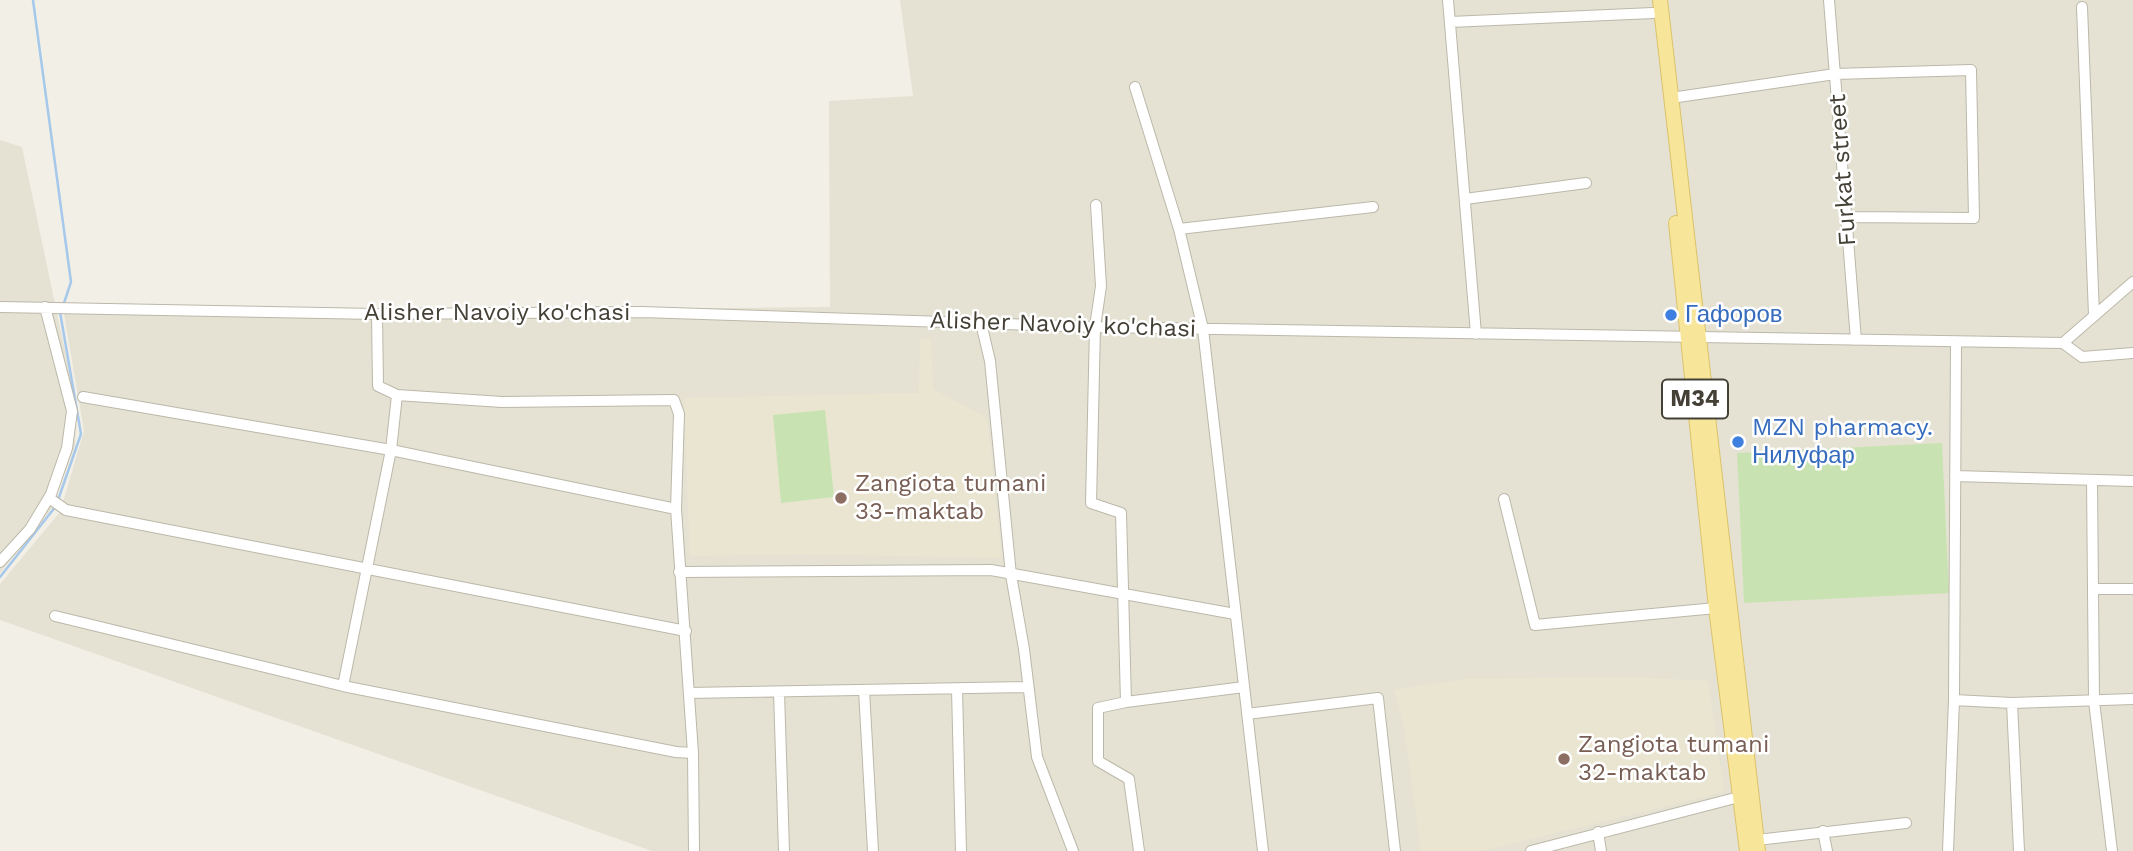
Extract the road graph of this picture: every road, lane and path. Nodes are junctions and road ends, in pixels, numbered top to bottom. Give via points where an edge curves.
1 (1448, 0) edge
2 (1829, 0) edge
3 (1655, 4) edge
4 (2082, 7) dead end
5 (1450, 22) junction
6 (1835, 74) junction
7 (1135, 87) dead end
8 (1671, 98) junction
9 (1586, 183) dead end
10 (1465, 199) junction
11 (1096, 205) dead end
12 (1373, 207) dead end
13 (1846, 217) junction
14 (1179, 229) junction
15 (2133, 282) edge
16 (0, 307) edge
17 (45, 307) junction
18 (377, 314) junction
19 (2094, 315) junction
20 (981, 323) junction
21 (1095, 327) junction
22 (1203, 329) junction
23 (1476, 334) junction
24 (1694, 339) junction
25 (1856, 340) junction
26 (1956, 342) junction
27 (2063, 343) junction
28 (2133, 353) edge
29 (397, 395) junction
30 (83, 397) dead end
31 (391, 450) junction
32 (1955, 476) junction
33 (2092, 480) junction
34 (2133, 481) edge
35 (49, 498) junction
36 (1504, 499) dead end
37 (676, 509) junction
38 (0, 562) edge
39 (365, 570) junction
40 (679, 572) junction
41 (1011, 575) junction
42 (2092, 589) junction
43 (2133, 589) edge
44 (1124, 595) junction
45 (1716, 608) junction
46 (1235, 614) junction
47 (55, 616) dead end
48 (686, 631) junction
49 (343, 687) junction
50 (1026, 687) junction
51 (1244, 687) junction
52 (957, 689) junction
53 (864, 690) junction
54 (779, 692) junction
55 (689, 693) junction
56 (2133, 699) edge
57 (1954, 700) junction
58 (2094, 701) junction
59 (1126, 702) junction
60 (2012, 703) junction
61 (1247, 714) junction
62 (693, 753) junction
63 (1739, 797) junction
64 (1906, 822) dead end
65 (1823, 831) junction
66 (1598, 832) junction
67 (1754, 847) edge
68 (694, 851) edge
69 (784, 851) edge
70 (873, 851) edge
71 (961, 851) edge
72 (1073, 851) edge
73 (1139, 851) edge
74 (1263, 851) edge
75 (1395, 851) edge
76 (1531, 851) edge
77 (1601, 851) edge
78 (1827, 851) edge
79 (1948, 851) edge
80 (2019, 851) edge
81 (2112, 851) edge

1 - 5 street
2 - 6 street, Furkat street
3 - 5 street
3 - 8 main road, M34
3 - 24 main road, M34
4 - 19 street
5 - 10 street
6 - 8 street
6 - 13 street, Furkat street
6 - 13 street via 1970,70 1974,218
7 - 14 street
8 - 24 main road, M34
9 - 10 street
10 - 23 street
11 - 21 street via 1101,286
12 - 14 street
13 - 25 street, Furkat street
14 - 22 street
15 - 19 street
16 - 17 street, Alisher Navoiy ko'chasi
17 - 18 street, Alisher Navoiy ko'chasi
17 - 35 street via 72,411 67,449
18 - 20 street, Alisher Navoiy ko'chasi via 642,312
18 - 29 street via 377,386
19 - 27 street
20 - 21 street, Alisher Navoiy ko'chasi
20 - 41 street via 990,361
21 - 22 street, Alisher Navoiy ko'chasi
21 - 44 street via 1091,503 1121,513
22 - 23 street, Alisher Navoiy ko'chasi
22 - 46 street
23 - 24 street, Alisher Navoiy ko'chasi
24 - 25 street, Alisher Navoiy ko'chasi
24 - 45 main road, M34
24 - 67 main road, M34
25 - 26 street, Alisher Navoiy ko'chasi
26 - 27 street, Alisher Navoiy ko'chasi
26 - 32 street
27 - 28 street via 2082,356
29 - 31 street
29 - 37 street via 502,402 674,400 678,414
30 - 31 street
31 - 37 street
31 - 39 street
32 - 33 street
32 - 57 street
33 - 34 street
33 - 42 street
35 - 38 street via 30,529
35 - 39 street via 66,510
36 - 45 street via 1535,625
37 - 40 street
39 - 48 street
39 - 49 street
40 - 41 street via 991,570
40 - 48 street
41 - 44 street
41 - 50 street
42 - 43 street
42 - 58 street
44 - 46 street
44 - 59 street
45 - 63 main road, M34
46 - 51 street
47 - 49 street
48 - 55 street
49 - 62 street
50 - 52 street
50 - 72 street via 1037,757
51 - 59 street
51 - 61 street
52 - 53 street
52 - 71 street
53 - 54 street
53 - 70 street
54 - 55 street
54 - 69 street
55 - 62 street
56 - 58 street
57 - 60 street
57 - 79 street
58 - 60 street
58 - 81 street
59 - 73 street via 1098,708 1098,761 1129,779
60 - 80 street
61 - 74 street
61 - 75 street via 1378,698
62 - 68 street
63 - 66 street
63 - 67 main road, M34
64 - 65 street via 1838,833
65 - 67 street
65 - 78 street
66 - 76 street
66 - 77 street

